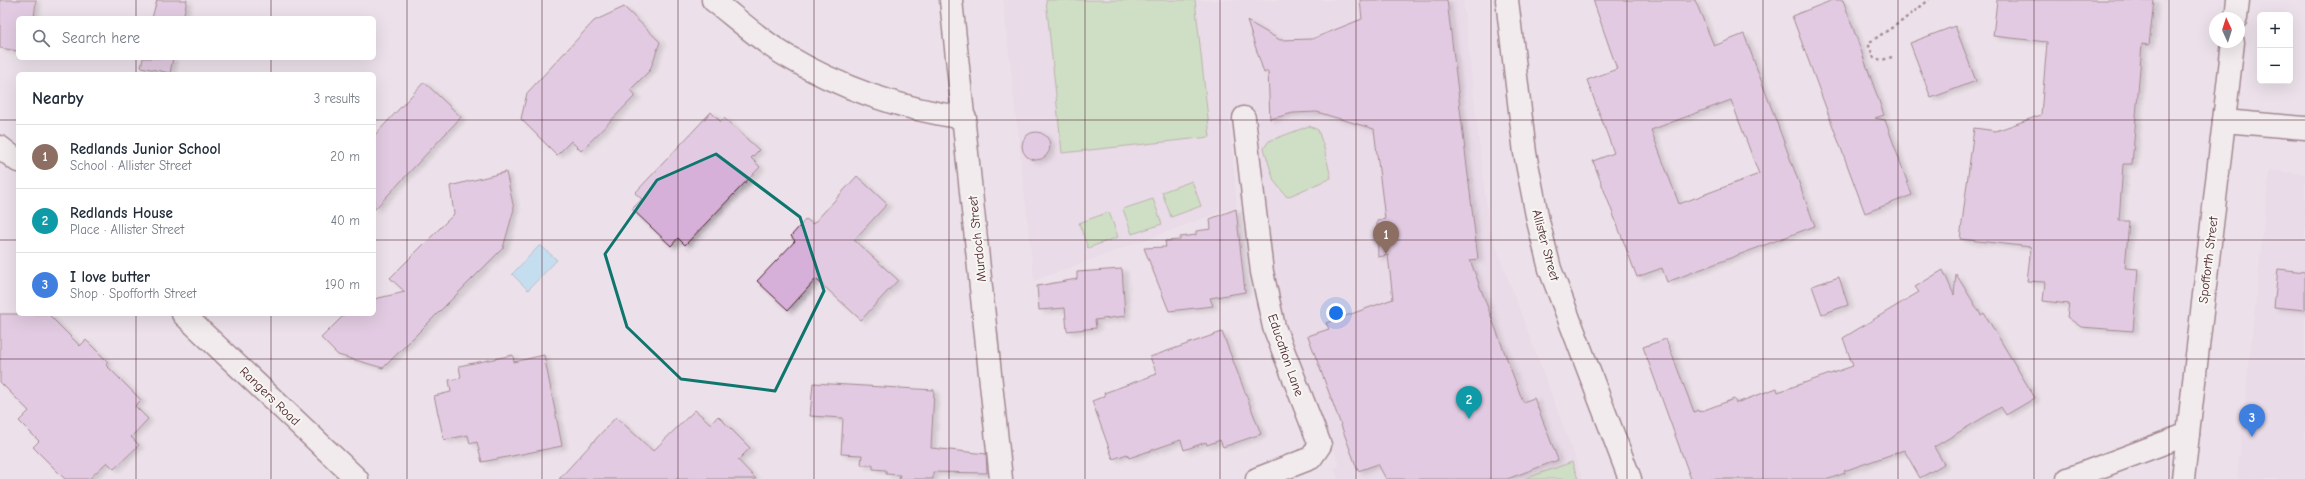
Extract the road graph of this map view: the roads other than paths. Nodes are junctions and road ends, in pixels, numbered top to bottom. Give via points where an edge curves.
1 (713, 0) edge
2 (951, 0) edge
3 (1507, 0) edge
4 (2238, 0) edge
5 (2237, 12) edge
6 (2232, 48) edge
7 (965, 118) junction
8 (1244, 118) dead end
9 (2224, 122) junction
10 (2305, 128) edge
11 (0, 147) edge
12 (16, 159) edge
13 (185, 316) edge
14 (2188, 434) junction
15 (357, 479) edge
16 (1001, 479) edge
17 (1257, 479) edge
18 (1630, 479) edge
19 (2068, 479) edge
20 (2183, 479) edge

1 - 7 street via 784,55 854,90 929,113
2 - 7 street, Murdoch Street
3 - 18 street, Allister Street via 1524,153 1550,269
4 - 5 street
6 - 9 street, Spofforth Street
7 - 16 street, Murdoch Street
8 - 17 street, Education Lane via 1262,272 1274,327 1320,445 1311,458
9 - 10 street
9 - 14 street, Spofforth Street
11 - 12 street
13 - 15 street, Rangers Road
14 - 19 street
14 - 20 street, Spofforth Street

